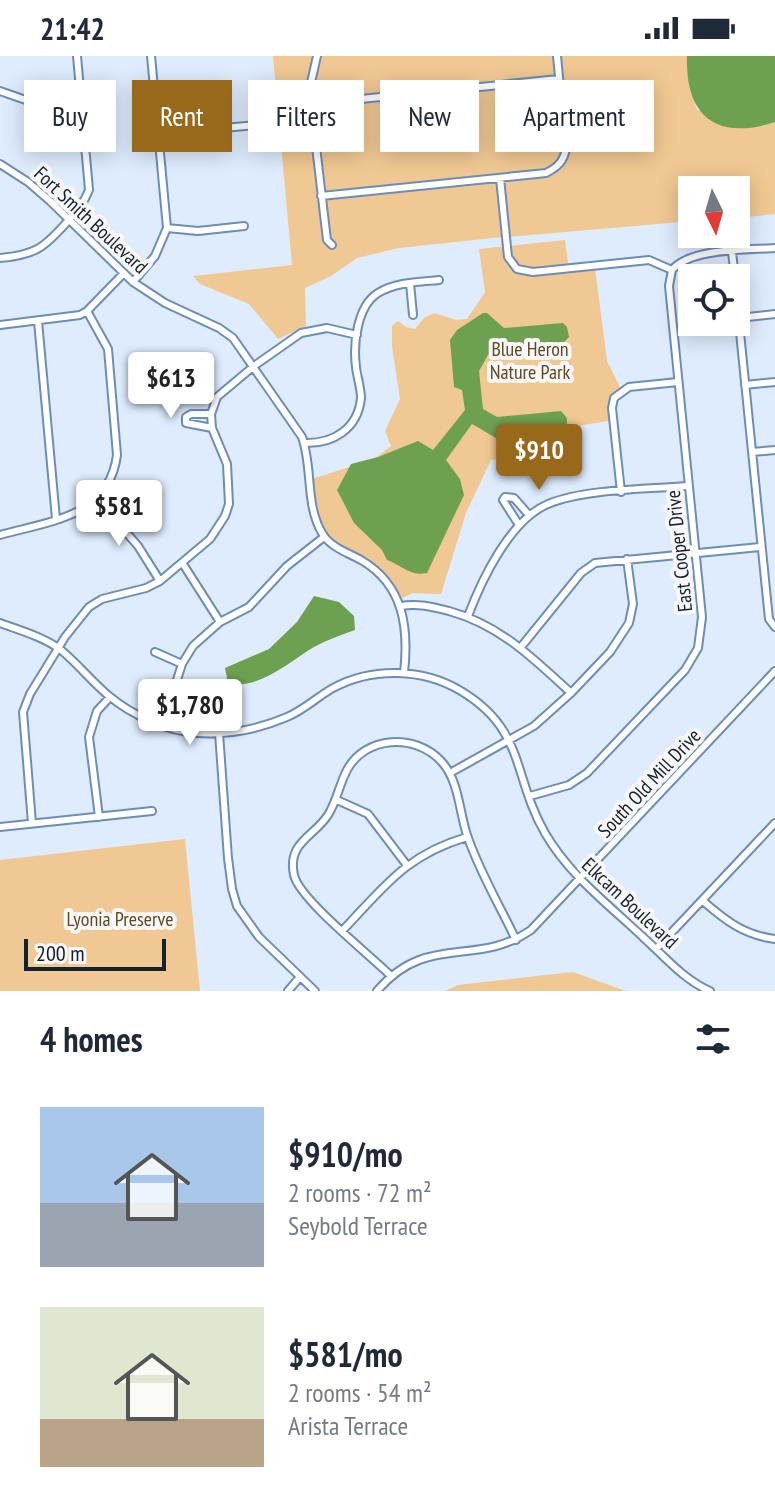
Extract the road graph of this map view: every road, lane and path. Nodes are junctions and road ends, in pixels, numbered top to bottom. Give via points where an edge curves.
1 (77, 56) edge
2 (151, 56) edge
3 (317, 56) edge
4 (557, 56) edge
5 (559, 79) junction
6 (79, 80) edge
7 (153, 80) edge
8 (312, 80) edge
9 (0, 91) edge
10 (24, 99) edge
11 (364, 99) edge
12 (86, 152) edge
13 (161, 152) edge
14 (316, 152) edge
15 (0, 164) edge
16 (500, 178) junction
17 (321, 196) junction
18 (70, 219) junction
19 (244, 226) dead end
20 (167, 228) junction
21 (332, 245) dead end
22 (775, 248) edge
23 (732, 252) junction
24 (0, 258) edge
25 (733, 264) edge
26 (672, 270) junction
27 (124, 273) junction
28 (439, 280) dead end
29 (133, 282) junction
30 (410, 283) junction
31 (87, 311) junction
32 (775, 314) edge
33 (413, 315) dead end
34 (750, 317) edge
35 (38, 321) junction
36 (0, 325) edge
37 (357, 335) junction
38 (740, 336) edge
39 (254, 366) junction
40 (678, 382) junction
41 (775, 382) edge
42 (745, 385) junction
43 (211, 414) junction
44 (212, 428) junction
45 (304, 443) junction
46 (775, 450) edge
47 (752, 452) junction
48 (688, 486) junction
49 (621, 492) junction
50 (98, 500) junction
51 (529, 515) junction
52 (56, 519) junction
53 (519, 525) junction
54 (0, 535) edge
55 (324, 537) junction
56 (760, 547) junction
57 (695, 552) junction
58 (627, 559) junction
59 (183, 564) junction
60 (160, 581) junction
61 (401, 606) junction
62 (468, 616) junction
63 (220, 622) junction
64 (0, 623) edge
65 (775, 627) edge
66 (521, 647) junction
67 (58, 648) junction
68 (155, 652) dead end
69 (182, 664) junction
70 (775, 671) edge
71 (404, 673) junction
72 (571, 693) junction
73 (110, 697) junction
74 (163, 724) junction
75 (219, 733) junction
76 (510, 741) junction
77 (450, 773) junction
78 (530, 796) junction
79 (337, 800) junction
80 (152, 811) dead end
81 (99, 817) junction
82 (32, 823) junction
83 (775, 823) edge
84 (0, 827) edge
85 (467, 837) junction
86 (406, 864) junction
87 (580, 879) junction
88 (703, 901) junction
89 (343, 930) junction
90 (775, 939) edge
91 (516, 940) junction
92 (656, 949) junction
93 (390, 975) junction
94 (300, 977) junction
95 (699, 989) edge
96 (288, 991) edge
97 (315, 991) edge
98 (377, 991) edge
99 (710, 991) edge

1 - 6 street
2 - 7 street
3 - 8 street
4 - 5 street
5 - 11 street
5 - 16 street via 566,148 562,162 546,173
9 - 10 street
12 - 18 street via 89,190
13 - 20 street
14 - 17 street
15 - 18 street, Fort Smith Boulevard
16 - 17 street
16 - 26 street via 508,257 517,269 533,272 649,260
17 - 21 street
18 - 24 street via 41,248
18 - 27 street, Fort Smith Boulevard
19 - 20 street
20 - 29 street via 155,256
22 - 23 street
23 - 25 street
23 - 26 street via 696,256
26 - 40 street, East Cooper Drive
27 - 29 street, Fort Smith Boulevard
27 - 31 street
28 - 30 street
29 - 39 street, Fort Smith Boulevard via 226,333
30 - 33 street
30 - 37 street via 376,294
31 - 35 street
31 - 50 street via 108,349 117,455 115,472
32 - 34 street
35 - 36 street
35 - 52 street
37 - 39 street via 314,329
37 - 45 street via 361,397 352,423 326,442
38 - 42 street
39 - 43 street via 217,397
39 - 45 street, Fort Smith Boulevard
40 - 48 street, East Cooper Drive
40 - 49 street via 629,387 614,398
41 - 42 street
42 - 47 street
43 - 44 street
43 - 44 street via 191,414 186,423
44 - 59 street via 227,464 229,504 219,528
45 - 55 street, Fort Smith Boulevard via 313,508
46 - 47 street
47 - 56 street
48 - 49 street
48 - 57 street, East Cooper Drive
49 - 51 street via 567,499
50 - 52 street
50 - 60 street
51 - 53 street
51 - 53 street via 514,498 505,497 504,505
52 - 54 street
53 - 62 street via 479,586
55 - 61 street via 377,571
55 - 63 street via 287,566 249,607
56 - 57 street
56 - 65 street via 769,619
57 - 58 street
57 - 78 street, East Cooper Drive via 702,630 693,659 587,773 569,785
58 - 66 street via 588,567
58 - 72 street via 633,604 629,623
59 - 60 street
59 - 63 street
60 - 67 street via 89,607
61 - 62 street via 435,607
61 - 71 street
62 - 66 street
63 - 69 street
64 - 67 street, Elkcam Boulevard
66 - 72 street
67 - 73 street, Elkcam Boulevard
67 - 82 street via 23,712
68 - 69 street
69 - 74 street
70 - 87 street, South Old Mill Drive
71 - 75 street, Elkcam Boulevard via 349,681 288,717
71 - 76 street, Elkcam Boulevard via 435,677 470,696 498,720
72 - 76 street
73 - 74 street, Elkcam Boulevard
73 - 81 street via 97,711 89,737
74 - 75 street, Elkcam Boulevard
75 - 94 street via 237,906 259,937
76 - 77 street
76 - 78 street, Elkcam Boulevard
77 - 79 street via 441,760 417,745 377,745 352,763
77 - 85 street
78 - 87 street, Elkcam Boulevard via 545,833
79 - 86 street via 368,814
79 - 89 street via 300,843 293,864 303,893
80 - 81 street
81 - 82 street
82 - 84 street
83 - 88 street
85 - 86 street
85 - 91 street
86 - 89 street
87 - 91 street, South Old Mill Drive
87 - 92 street, Elkcam Boulevard
88 - 90 street via 727,923 752,936
88 - 92 street
89 - 93 street
91 - 93 street, South Old Mill Drive via 418,958
92 - 95 street, Elkcam Boulevard
93 - 98 street, South Old Mill Drive
94 - 96 street
94 - 97 street
95 - 99 street, Elkcam Boulevard

